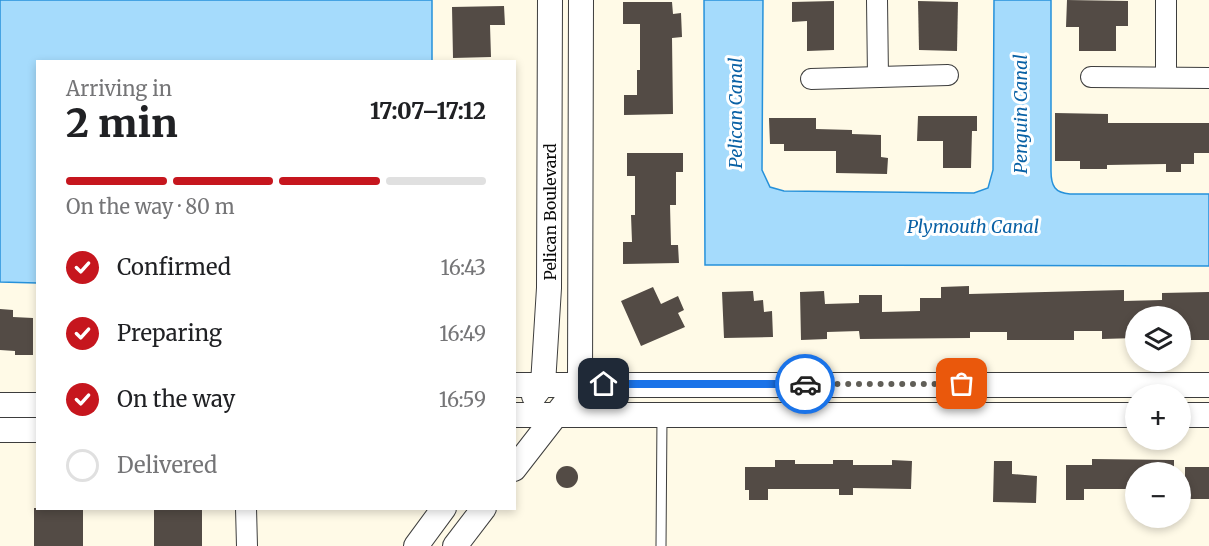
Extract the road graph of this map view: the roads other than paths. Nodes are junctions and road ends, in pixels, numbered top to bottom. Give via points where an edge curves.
1 (550, 0) edge
2 (581, 0) edge
3 (877, 0) edge
4 (1166, 0) edge
5 (948, 75) dead end
6 (879, 77) junction
7 (1091, 77) dead end
8 (1166, 77) junction
9 (1209, 78) edge
10 (811, 79) dead end
11 (543, 384) junction
12 (580, 384) junction
13 (939, 384) junction
14 (516, 385) edge
15 (1209, 385) edge
16 (0, 405) edge
17 (36, 405) edge
18 (556, 414) junction
19 (662, 414) junction
20 (516, 415) edge
21 (938, 415) junction
22 (1125, 415) edge
23 (1191, 415) edge
24 (1209, 415) edge
25 (516, 416) edge
26 (0, 430) edge
27 (36, 430) edge
28 (516, 466) edge
29 (246, 510) edge
30 (443, 510) edge
31 (482, 510) edge
32 (247, 546) edge
33 (416, 546) edge
34 (455, 546) edge
35 (661, 546) edge

1 - 11 street, Pelican Boulevard via 549,288
2 - 12 street, Pelican Boulevard
3 - 6 street
4 - 8 street
5 - 6 street
6 - 10 street
7 - 8 street
8 - 9 street
11 - 12 street
11 - 14 street
11 - 20 street
12 - 13 street
12 - 18 street
13 - 15 street
13 - 21 street
16 - 17 street
18 - 19 street
18 - 25 street
18 - 28 street
19 - 21 street
19 - 35 lane
21 - 22 street
23 - 24 street
26 - 27 street
29 - 32 street
30 - 33 street
31 - 34 street

